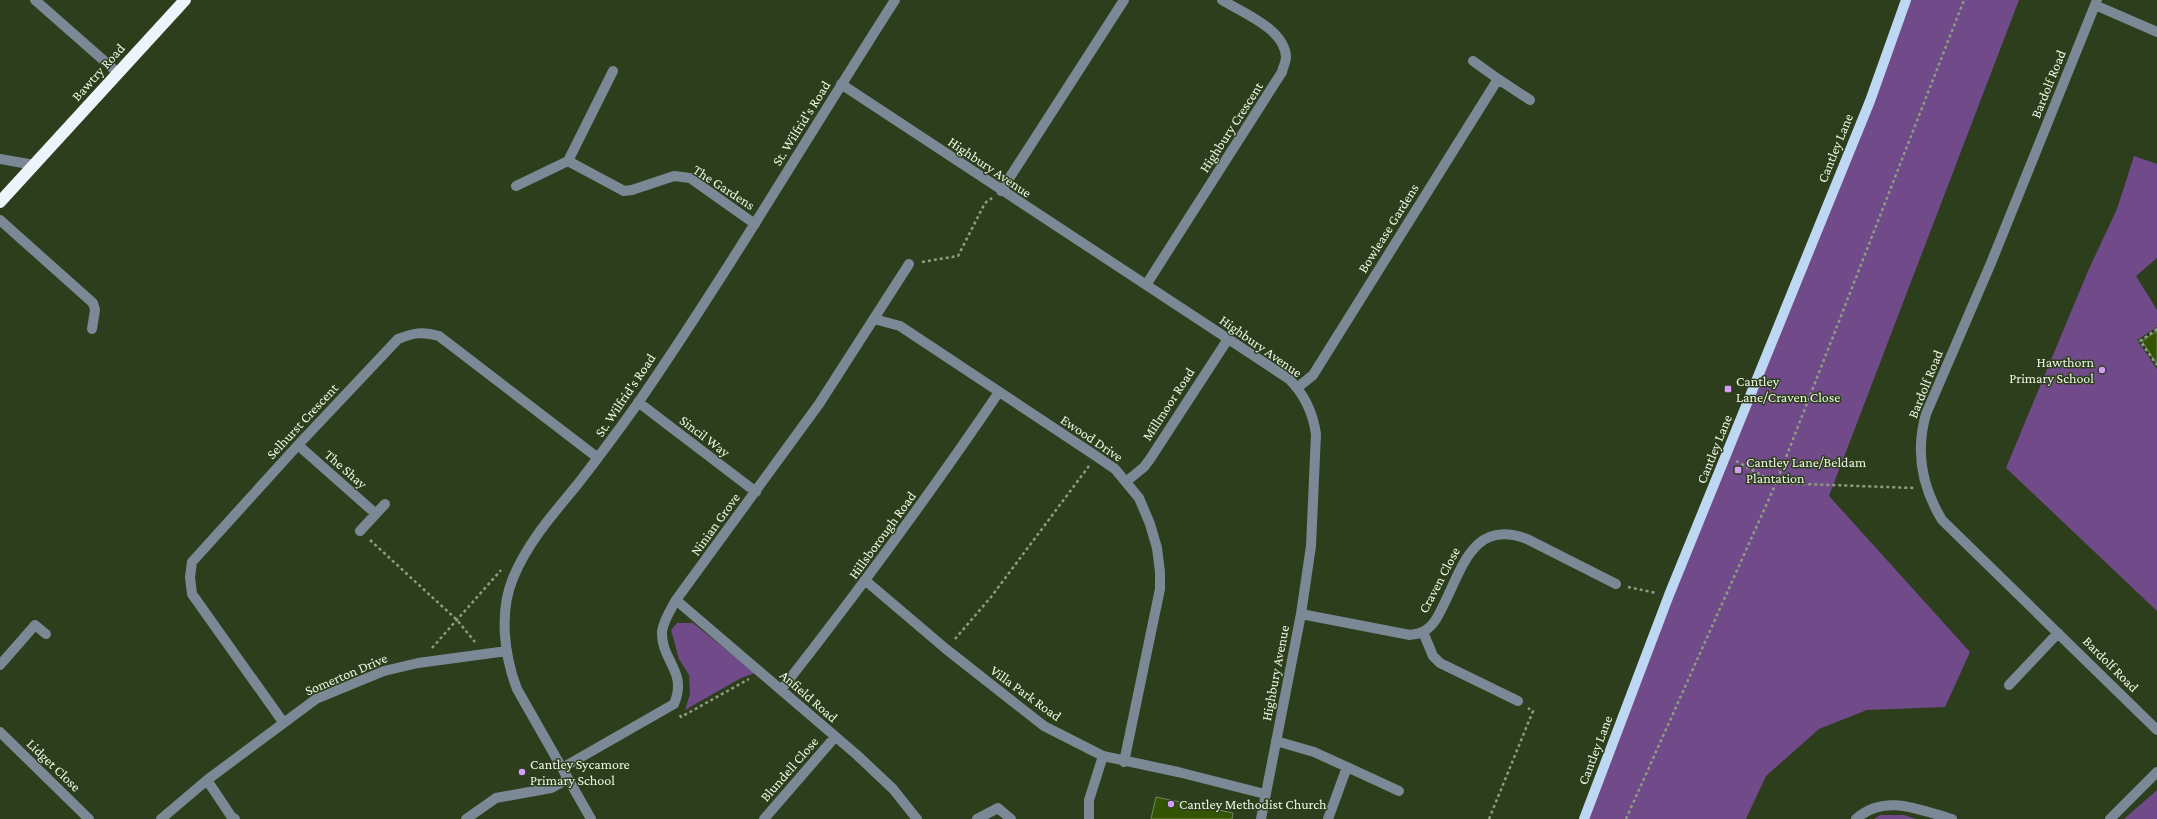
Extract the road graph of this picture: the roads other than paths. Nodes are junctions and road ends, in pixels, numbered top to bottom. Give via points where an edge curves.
1 (35, 0) edge
2 (185, 0) edge
3 (895, 0) edge
4 (1124, 0) edge
5 (1222, 0) edge
6 (1905, 0) edge
7 (2096, 2) edge
8 (2157, 32) edge
9 (1473, 61) dead end
10 (613, 71) dead end
11 (118, 73) junction
12 (1498, 79) junction
13 (841, 84) junction
14 (1530, 100) dead end
15 (0, 159) edge
16 (568, 161) junction
17 (34, 165) junction
18 (516, 186) dead end
19 (1001, 191) junction
20 (0, 202) edge
21 (0, 220) edge
22 (755, 224) junction
23 (910, 264) road end
24 (1146, 285) junction
25 (874, 319) junction
26 (92, 329) dead end
27 (1228, 338) junction
28 (1297, 388) junction
29 (999, 392) junction
30 (638, 402) junction
31 (298, 445) junction
32 (598, 458) junction
33 (1127, 481) junction
34 (756, 492) junction
35 (385, 504) dead end
36 (376, 514) junction
37 (360, 531) road end
38 (866, 581) junction
39 (1616, 584) road end
40 (676, 600) junction
41 (1301, 614) junction
42 (1422, 632) junction
43 (2058, 632) junction
44 (46, 634) dead end
45 (507, 651) junction
46 (0, 665) edge
47 (2009, 686) dead end
48 (781, 690) junction
49 (1518, 701) road end
50 (284, 722) junction
51 (2157, 730) edge
52 (0, 732) edge
53 (835, 737) junction
54 (1276, 741) junction
55 (1103, 756) junction
56 (1124, 762) junction
57 (1348, 767) junction
58 (562, 768) junction
59 (2157, 772) edge
60 (568, 779) junction
61 (207, 780) junction
62 (1399, 791) dead end
63 (1265, 794) junction
64 (88, 819) edge
65 (161, 819) edge
66 (235, 819) edge
67 (466, 819) edge
68 (591, 819) edge
69 (764, 819) edge
70 (917, 819) edge
71 (977, 819) edge
72 (1011, 819) edge
73 (1088, 819) edge
74 (1261, 819) edge
75 (1328, 819) edge
76 (1584, 819) edge
77 (1856, 819) edge
78 (1952, 819) edge
79 (2110, 819) edge

1 - 11 street
2 - 11 highway, Bawtry Road
3 - 13 street, St. Wilfrid's Road
4 - 19 street
5 - 24 street, Highbury Crescent via 1276,32 1283,43 1286,57 1282,72
6 - 76 main road, Cantley Lane via 1870,101 1669,595
7 - 8 street
7 - 43 street, Bardolf Road via 1926,414 1920,448 1926,488 1942,520
9 - 12 street
10 - 16 street
11 - 17 highway, Bawtry Road
12 - 14 street
12 - 28 street, Bowlease Gardens via 1313,375
13 - 19 street, Highbury Avenue
13 - 22 street, St. Wilfrid's Road
15 - 17 street
16 - 18 street
16 - 22 street, The Gardens via 624,191 674,176 690,178
17 - 20 highway, Bawtry Road
19 - 24 street, Highbury Avenue
21 - 26 street via 93,303 95,310
22 - 30 street, St. Wilfrid's Road
23 - 25 street, Ninian Grove
24 - 27 street, Highbury Avenue
25 - 29 street, Ewood Drive via 900,326
25 - 34 street, Ninian Grove via 819,404
27 - 28 street, Highbury Avenue via 1289,379
27 - 33 street, Millmoor Road via 1150,459
28 - 41 street, Highbury Avenue via 1308,404 1316,434 1310,546
29 - 33 street, Ewood Drive via 1115,469
29 - 38 street, Hillsborough Road via 940,480
30 - 32 street, St. Wilfrid's Road
30 - 34 street, Sincil Way
31 - 32 street, Selhurst Crescent via 398,339 413,333 426,332 439,336
31 - 36 street, The Shay
31 - 50 street, Selhurst Crescent via 192,562 190,577 192,594
32 - 45 street, St. Wilfrid's Road via 523,556 512,580 506,604 504,628
33 - 56 street, Ewood Drive via 1139,498 1150,524 1157,548 1160,589
34 - 40 street, Ninian Grove
35 - 36 street
36 - 37 street
38 - 48 street, Hillsborough Road
38 - 55 street, Villa Park Road via 946,649 1044,726
39 - 42 street, Craven Close via 1513,533 1498,535 1483,540 1471,550 1436,620
40 - 48 street, Anfield Road
40 - 58 street, Ninian Grove via 667,615 662,631 666,650 678,676 680,687 674,704
41 - 42 street, Craven Close via 1410,635
41 - 54 street, Highbury Avenue
42 - 49 street via 1433,656 1440,663
43 - 47 street
43 - 51 street, Bardolf Road
44 - 46 street via 35,625
45 - 50 street, Somerton Drive via 418,663 384,671 316,699
45 - 58 street, St. Wilfrid's Road via 517,689
48 - 53 street, Anfield Road
50 - 61 street, Somerton Drive
52 - 64 street, Lidget Close
53 - 69 street, Blundell Close
53 - 70 street, Anfield Road via 893,788
54 - 57 street via 1314,752
54 - 63 street, Highbury Avenue
55 - 56 street, Villa Park Road
55 - 73 street via 1089,800
56 - 63 street, Villa Park Road via 1178,772
57 - 62 street
57 - 75 street
58 - 60 street, St. Wilfrid's Road
59 - 79 street
60 - 67 street via 551,788 496,798
60 - 68 street, St. Wilfrid's Road
61 - 65 street, Somerton Drive
61 - 66 street
63 - 74 street, Highbury Avenue
71 - 72 street via 998,808
77 - 78 street via 1865,810 1898,804

